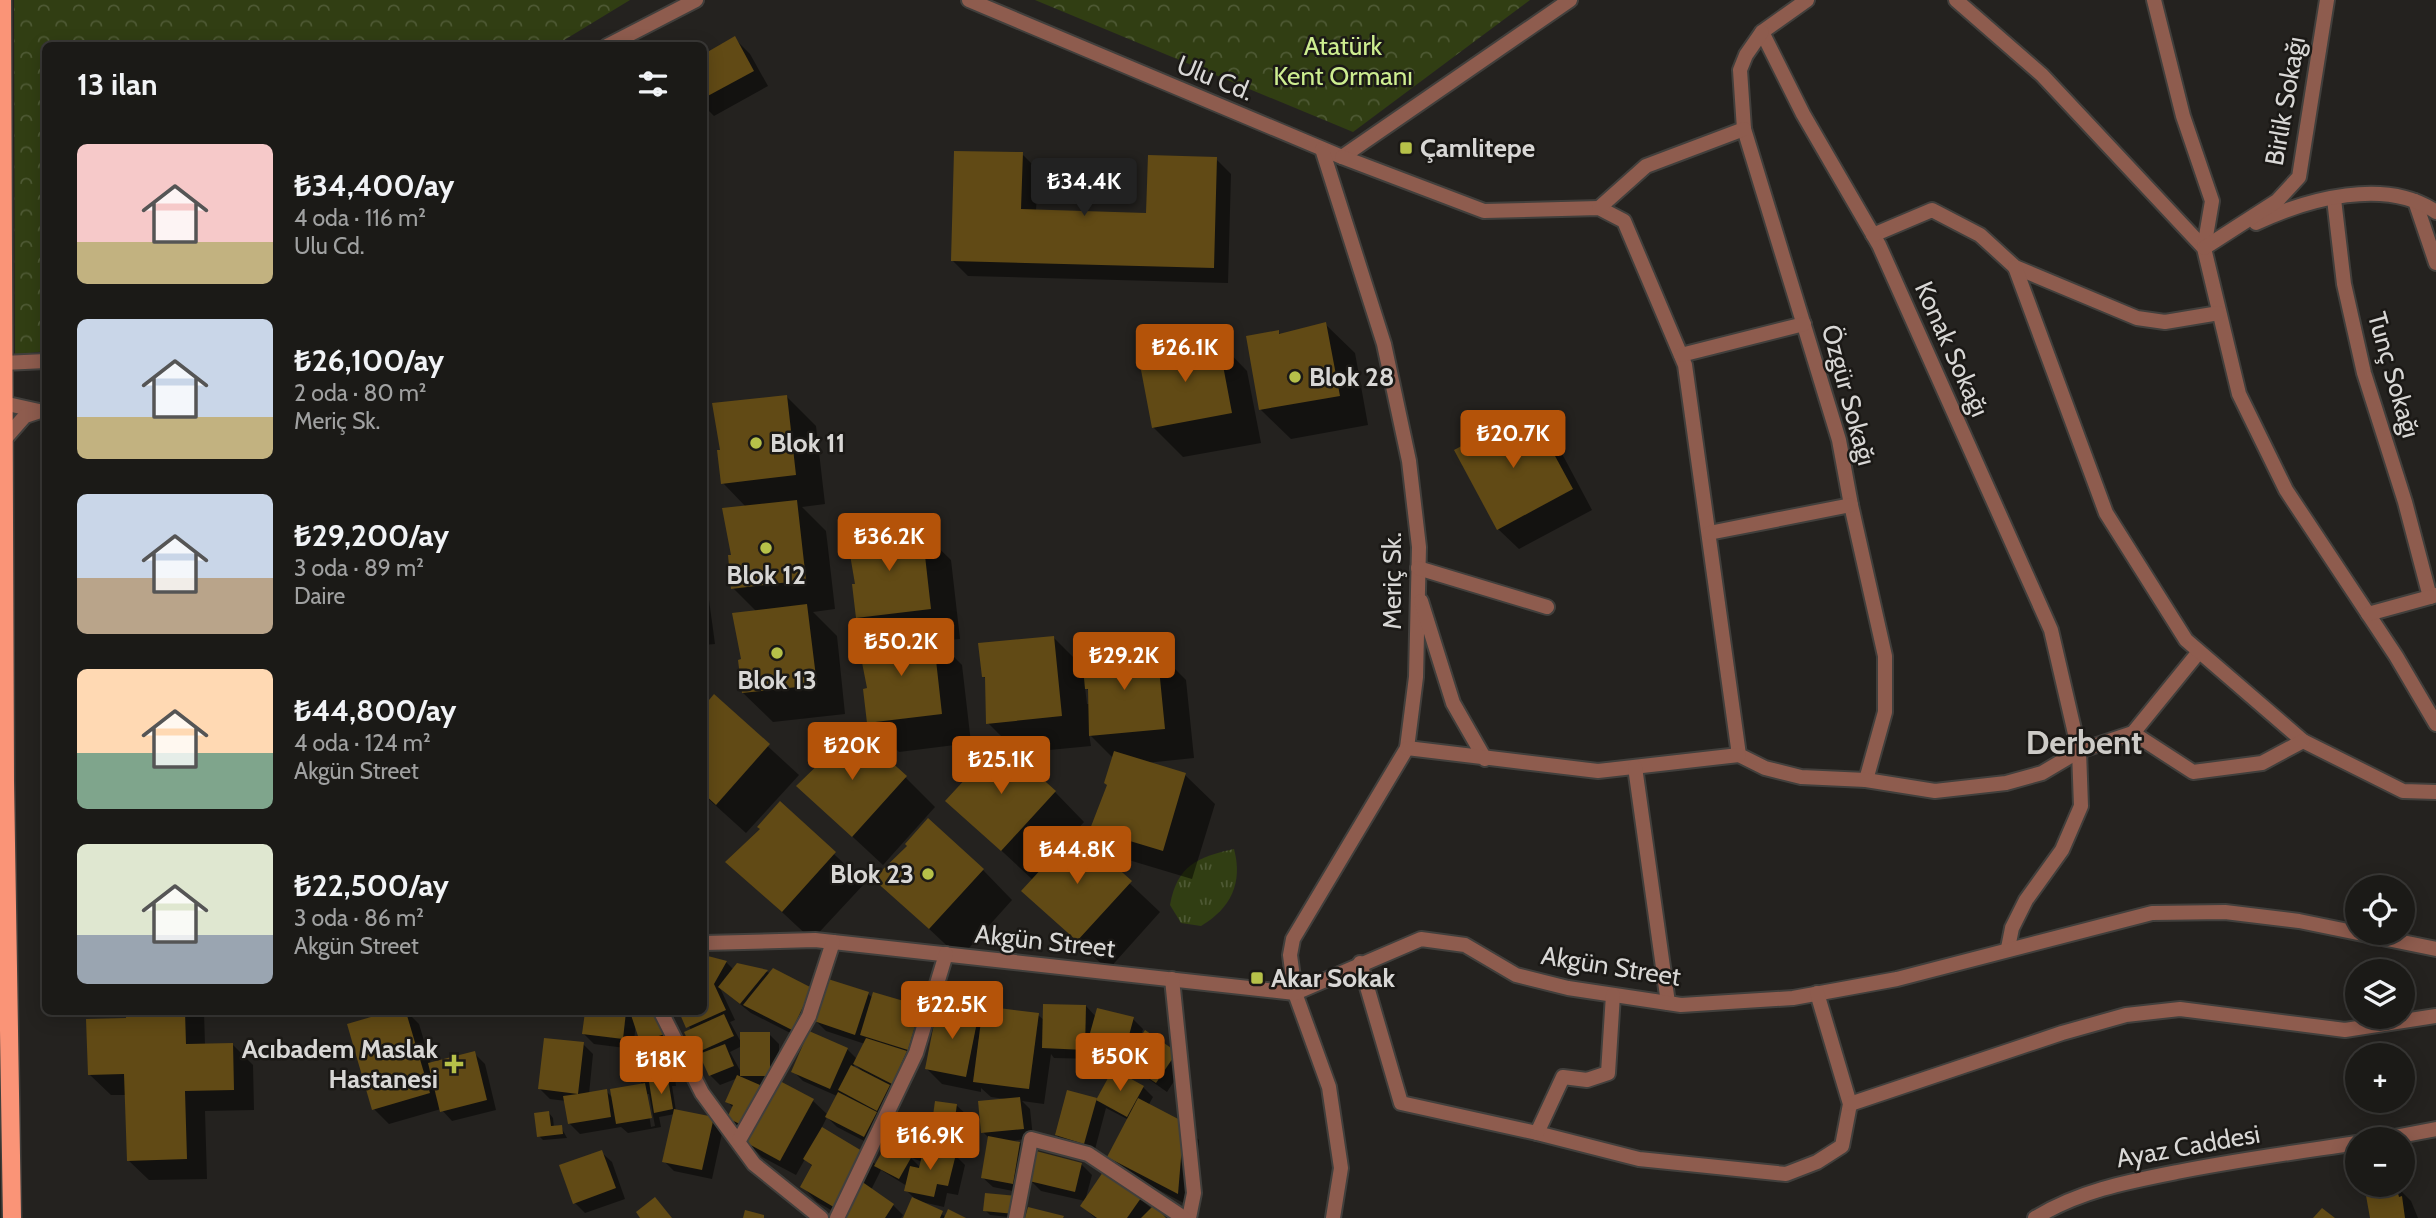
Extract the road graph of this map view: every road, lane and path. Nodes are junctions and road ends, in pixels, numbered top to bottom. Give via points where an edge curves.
1 (2, 0) edge
2 (696, 0) edge
3 (969, 0) edge
4 (1570, 0) edge
5 (1807, 0) edge
6 (1956, 0) edge
7 (2154, 0) edge
8 (2328, 0) edge
9 (1762, 32) junction
10 (615, 42) edge
11 (1744, 129) junction
12 (1322, 149) junction
13 (1342, 157) junction
14 (2334, 199) junction
15 (2415, 201) junction
16 (1599, 208) junction
17 (2436, 212) edge
18 (1873, 235) junction
19 (2204, 248) junction
20 (2436, 263) edge
21 (2015, 267) junction
22 (2219, 313) junction
23 (1804, 324) junction
24 (3, 333) junction
25 (1681, 355) junction
26 (42, 361) edge
27 (1, 363) edge
28 (23, 363) junction
29 (1, 403) edge
30 (42, 412) edge
31 (42, 412) edge
32 (4, 440) junction
33 (1851, 505) junction
34 (1709, 533) junction
35 (1418, 568) junction
36 (1418, 589) junction
37 (2433, 596) edge
38 (1547, 607) dead end
39 (2368, 614) junction
40 (2198, 653) junction
41 (2436, 724) edge
42 (2133, 733) junction
43 (2303, 741) junction
44 (1407, 748) junction
45 (2079, 751) junction
46 (1739, 755) junction
47 (1485, 759) junction
48 (1635, 767) junction
49 (1866, 779) junction
50 (2436, 792) edge
51 (833, 942) junction
52 (707, 943) edge
53 (2434, 946) edge
54 (2008, 948) junction
55 (946, 954) junction
56 (1360, 963) junction
57 (1172, 979) junction
58 (1296, 993) junction
59 (1817, 993) junction
60 (1613, 995) junction
61 (1668, 1003) junction
62 (663, 1015) edge
63 (2436, 1016) edge
64 (1850, 1104) junction
65 (2436, 1129) edge
66 (1537, 1133) junction
67 (2415, 1133) edge
68 (738, 1140) junction
69 (2345, 1145) edge
70 (12, 1218) edge
71 (821, 1218) edge
72 (837, 1218) edge
73 (1016, 1218) edge
74 (1187, 1218) edge
75 (1334, 1218) edge
76 (2035, 1218) edge

1 - 24 main road
2 - 10 street
3 - 12 street, Ulu Cd.
4 - 13 street
5 - 9 street
6 - 19 street via 2042,75
7 - 19 street via 2183,116 2211,201
8 - 19 street, Birlik Sokağı via 2299,177 2277,201
9 - 11 street, Özgür Sokağı via 1740,70
9 - 18 street, Konak Sokağı
11 - 16 street via 1646,166
11 - 23 street, Özgür Sokağı
12 - 13 street, Ulu Cd.
12 - 35 street, Meriç Sk. via 1384,344 1409,461
13 - 16 street, Ulu Cd. via 1484,211
14 - 15 street via 2378,195
14 - 19 street via 2279,212
14 - 37 street, Tunç Sokağı via 2344,284 2364,373
15 - 17 street
15 - 20 street
16 - 25 street via 1624,221
18 - 21 street via 1932,210 1980,235
18 - 45 street, Konak Sokağı via 2051,631
19 - 22 street
21 - 22 street via 2137,318 2165,322
21 - 40 street via 2106,513
22 - 39 street via 2239,394 2280,478
23 - 25 street
23 - 33 street, Özgür Sokağı via 1839,440
24 - 27 main road
24 - 28 street via 12,354
25 - 34 street
26 - 28 street
27 - 28 street
27 - 29 main road
29 - 30 street
29 - 32 main road
31 - 32 street via 25,416
32 - 70 main road
33 - 34 street
33 - 49 street, Özgür Sokağı via 1885,656 1885,712
34 - 46 street
35 - 36 street, Meriç Sk.
35 - 38 street
36 - 44 street, Meriç Sk. via 1416,677
36 - 47 street via 1452,703
37 - 39 street
39 - 41 street
40 - 42 street
40 - 43 street
42 - 43 street via 2193,772 2262,763
42 - 45 street
43 - 50 street via 2403,791
44 - 47 street
44 - 58 street, Meriç Sk. via 1293,939 1290,955
45 - 49 street via 2042,773 2006,783 1935,791
45 - 54 street, Konak Sokağı via 2081,806 2062,850 2026,900
46 - 48 street
46 - 49 street via 1765,768 1801,777
47 - 48 street via 1598,771
48 - 61 street
51 - 52 street, Akgün Street
51 - 55 street, Akgün Street
51 - 68 street via 809,1016
53 - 54 street, Akgün Street via 2225,912 2152,913
54 - 59 street, Akgün Street via 1897,979
55 - 57 street, Akgün Street
55 - 72 street via 916,1053
56 - 58 street, Akgün Street
56 - 60 street, Akgün Street via 1421,939 1465,945 1517,975
56 - 66 street via 1401,1103
57 - 58 street, Akgün Street
57 - 74 street via 1194,1193
58 - 75 street, Meriç Sk. via 1329,1087 1341,1168
59 - 61 street, Akgün Street
59 - 64 street
60 - 61 street, Akgün Street
60 - 66 street via 1608,1073 1587,1080 1563,1077
62 - 68 street via 702,1093
63 - 64 street via 2345,1030 2180,1009 2126,1015
64 - 66 street via 1842,1146 1786,1174 1639,1159
65 - 67 street
68 - 71 street via 754,1164
69 - 76 street, Ayaz Caddesi via 2111,1185 2062,1201
73 - 74 street via 1031,1139 1088,1154

